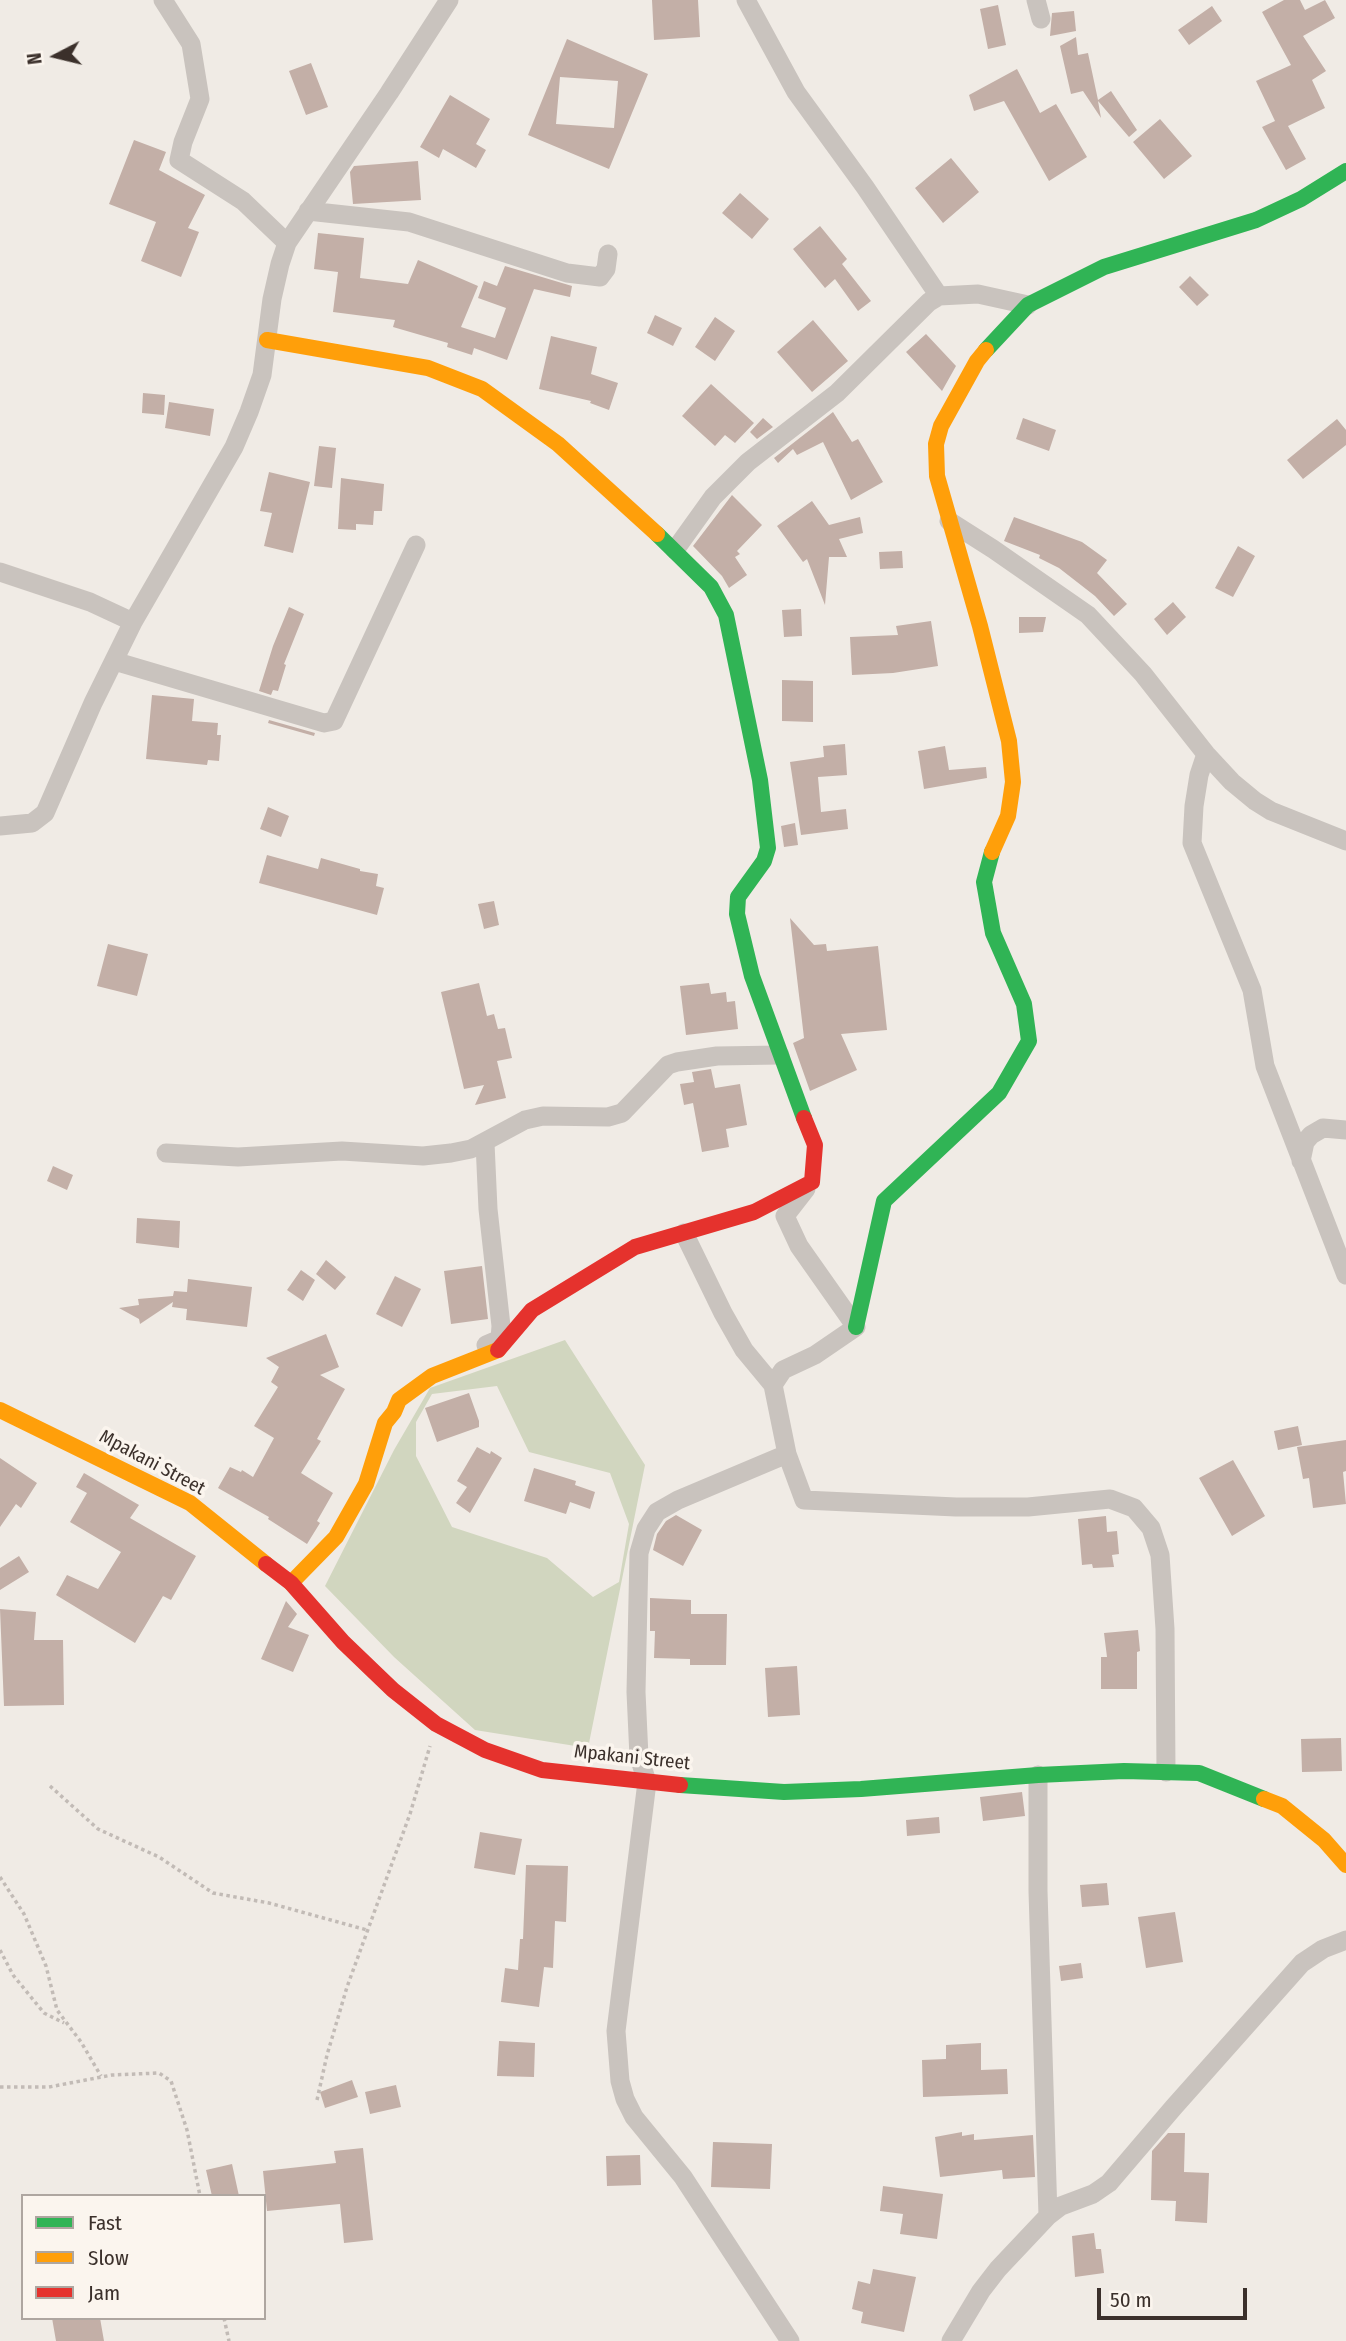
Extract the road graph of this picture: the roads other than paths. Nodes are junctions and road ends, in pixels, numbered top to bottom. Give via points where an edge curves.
1 (163, 0) edge
2 (449, 0) edge
3 (746, 0) edge
4 (1346, 171) edge
5 (308, 211) junction
6 (287, 243) junction
7 (608, 254) dead end
8 (939, 296) junction
9 (1028, 305) junction
10 (267, 340) junction
11 (949, 521) junction
12 (416, 545) dead end
13 (675, 550) junction
14 (0, 572) edge
15 (133, 622) junction
16 (114, 661) junction
17 (1206, 754) junction
18 (0, 826) edge
19 (1346, 841) edge
20 (780, 1055) junction
21 (1346, 1130) edge
22 (485, 1143) junction
23 (166, 1153) dead end
24 (1301, 1161) junction
25 (812, 1182) junction
26 (684, 1233) junction
27 (1346, 1275) edge
28 (856, 1327) junction
29 (773, 1385) junction
30 (387, 1402) dead end
31 (0, 1410) edge
32 (787, 1454) junction
33 (291, 1583) junction
34 (1166, 1772) junction
35 (1038, 1775) junction
36 (647, 1782) junction
37 (1346, 1865) edge
38 (1346, 1940) edge
39 (1048, 2216) junction
40 (790, 2341) edge
41 (951, 2341) edge

1 - 6 street via 191,44 200,99 179,160 243,201
2 - 5 street
3 - 8 street via 796,92
4 - 9 street via 1256,220 1104,267
5 - 6 street
5 - 7 street via 409,222 567,273 600,277
6 - 10 street
8 - 9 street via 978,294
8 - 13 street via 836,393 748,462 713,497
9 - 11 street via 977,361 941,426 936,444 937,475
10 - 13 street via 428,368 482,389 558,444
10 - 15 street via 262,375 234,447
11 - 17 street via 1088,615 1143,674
11 - 28 street via 1009,741 1013,782 1008,816 984,882 992,933 1024,1004 1029,1041 999,1093 884,1201
12 - 16 street via 334,722 324,723
13 - 20 street via 711,587 726,615 760,780 768,848 738,897 737,914 752,976
14 - 15 street via 90,602
15 - 16 street
16 - 18 street via 45,813 32,823
17 - 19 street via 1232,782 1271,811
17 - 24 street via 1194,806 1192,843 1252,990 1265,1066
20 - 22 street via 677,1062 668,1065 622,1113 608,1117 543,1115
20 - 25 street via 815,1145
21 - 24 street via 1323,1128 1311,1135
22 - 23 street via 424,1156 342,1151 238,1157
22 - 30 street via 500,1339 425,1368
24 - 27 street
25 - 26 street via 754,1212
25 - 28 street via 785,1216 799,1246
26 - 29 street via 744,1350
26 - 33 street via 635,1247 532,1310 501,1349 432,1376 399,1401 386,1423 366,1484 336,1537
28 - 29 street via 815,1355 782,1370
29 - 32 street
31 - 33 street, Mpakani Street via 190,1503
32 - 34 street via 804,1500 1028,1507 1110,1499 1134,1508 1151,1528 1160,1555
32 - 36 street via 678,1500 657,1512 646,1529 639,1553 636,1692 639,1757
33 - 36 street, Mpakani Street via 343,1642 436,1724 485,1750 542,1770
34 - 35 street, Mpakani Street
34 - 37 street, Mpakani Street via 1199,1773 1283,1806
35 - 36 street, Mpakani Street via 784,1792
35 - 39 street
36 - 40 street via 616,2031 620,2081 634,2117 683,2177
38 - 39 street via 1302,1963 1109,2183
39 - 41 street via 998,2269

